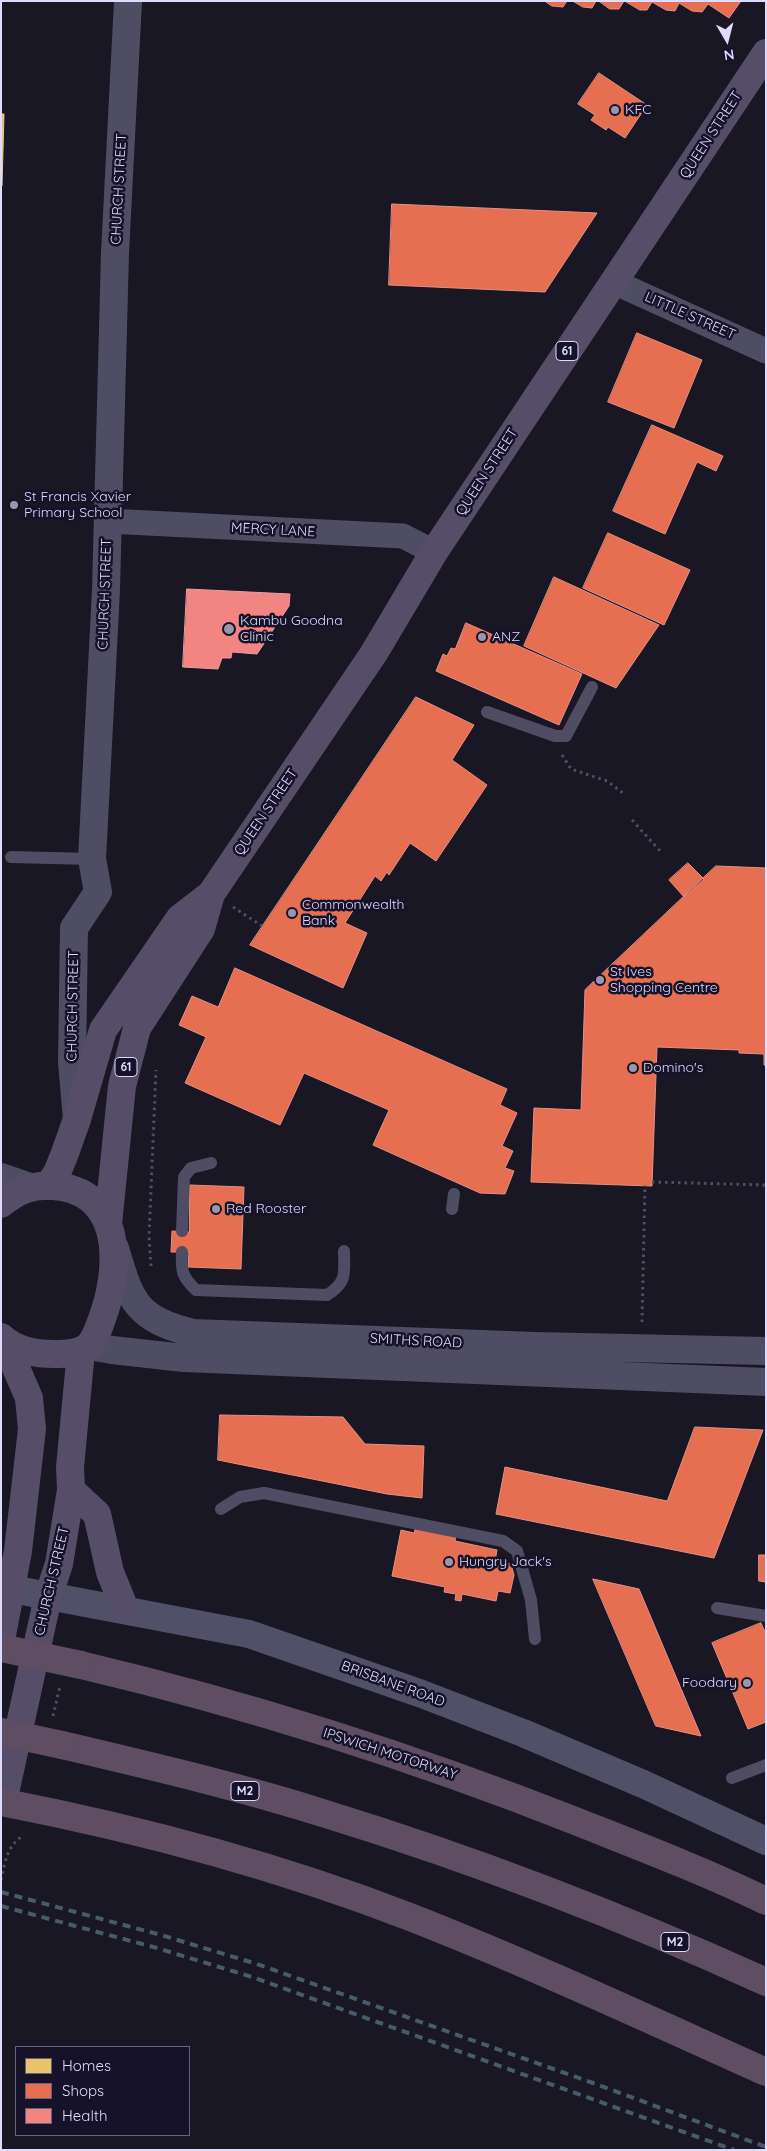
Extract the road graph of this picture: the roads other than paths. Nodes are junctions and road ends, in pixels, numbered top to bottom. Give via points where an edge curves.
1 (128, 1) edge
2 (766, 53) edge
3 (614, 282) junction
4 (766, 351) edge
5 (108, 521) junction
6 (434, 552) junction
7 (592, 687) dead end
8 (487, 712) dead end
9 (12, 857) dead end
10 (92, 859) junction
11 (222, 900) junction
12 (77, 1119) junction
13 (211, 1163) dead end
14 (1, 1177) edge
15 (39, 1186) junction
16 (454, 1194) dead end
17 (1, 1204) edge
18 (452, 1210) dead end
19 (182, 1231) dead end
20 (111, 1235) junction
21 (344, 1251) dead end
22 (182, 1252) dead end
23 (3, 1339) edge
24 (85, 1348) junction
25 (766, 1351) edge
26 (533, 1360) junction
27 (766, 1382) edge
28 (71, 1490) junction
29 (221, 1509) dead end
30 (6, 1588) edge
31 (48, 1596) junction
32 (717, 1608) dead end
33 (125, 1609) junction
34 (766, 1616) edge
35 (535, 1639) dead end
36 (1, 1640) edge
37 (1, 1648) edge
38 (1, 1732) edge
39 (766, 1765) edge
40 (732, 1778) dead end
41 (2, 1804) edge
42 (766, 1841) edge
43 (766, 1901) edge
44 (766, 1982) edge
45 (766, 2072) edge

1 - 5 street, CHURCH STREET
2 - 3 main road, QUEEN STREET / 61
3 - 4 street, LITTLE STREET
3 - 6 main road, QUEEN STREET / 61
5 - 6 street, MERCY LANE via 403,536
5 - 10 street, CHURCH STREET
6 - 11 main road, QUEEN STREET / 61
7 - 8 lane via 566,736 555,736
9 - 10 lane
10 - 12 street, CHURCH STREET via 98,892 74,928 72,1062
11 - 12 main road, QUEEN STREET / 61 via 180,918 103,1030
11 - 20 main road, QUEEN STREET / 61 via 137,1028 122,1086
12 - 15 main road, QUEEN STREET / 61 via 57,1172
13 - 19 lane via 191,1168 184,1177
14 - 15 street
15 - 17 main road via 14,1193
15 - 20 main road via 66,1187 84,1195 102,1211
16 - 18 lane
20 - 24 main road, 61 via 113,1276 108,1300
20 - 26 street, SMITHS ROAD via 126,1287 134,1301 159,1322 193,1333
21 - 22 lane via 345,1277 327,1295 196,1290 186,1281 181,1269
23 - 24 main road via 26,1351 45,1354
23 - 30 main road via 29,1398 32,1429
24 - 26 street, SMITHS ROAD via 184,1358
24 - 28 main road, CHURCH STREET via 70,1467
25 - 26 street, SMITHS ROAD
26 - 27 street, SMITHS ROAD
28 - 31 main road, CHURCH STREET via 59,1564
28 - 33 main road via 97,1514 110,1572
29 - 35 lane via 240,1497 264,1493 503,1541 518,1551 531,1600
30 - 31 main road, BRISBANE ROAD
30 - 36 main road
31 - 33 main road, BRISBANE ROAD
31 - 41 main road, CHURCH STREET
32 - 34 lane
33 - 42 main road, BRISBANE ROAD via 249,1634 422,1694 532,1736
37 - 43 highway, IPSWICH MOTORWAY, bridge via 143,1679 420,1762 699,1870
38 - 44 highway, M2, bridge via 62,1744 309,1809 426,1846 584,1903
39 - 40 lane
41 - 45 highway via 55,1812 166,1839 326,1887 519,1962

